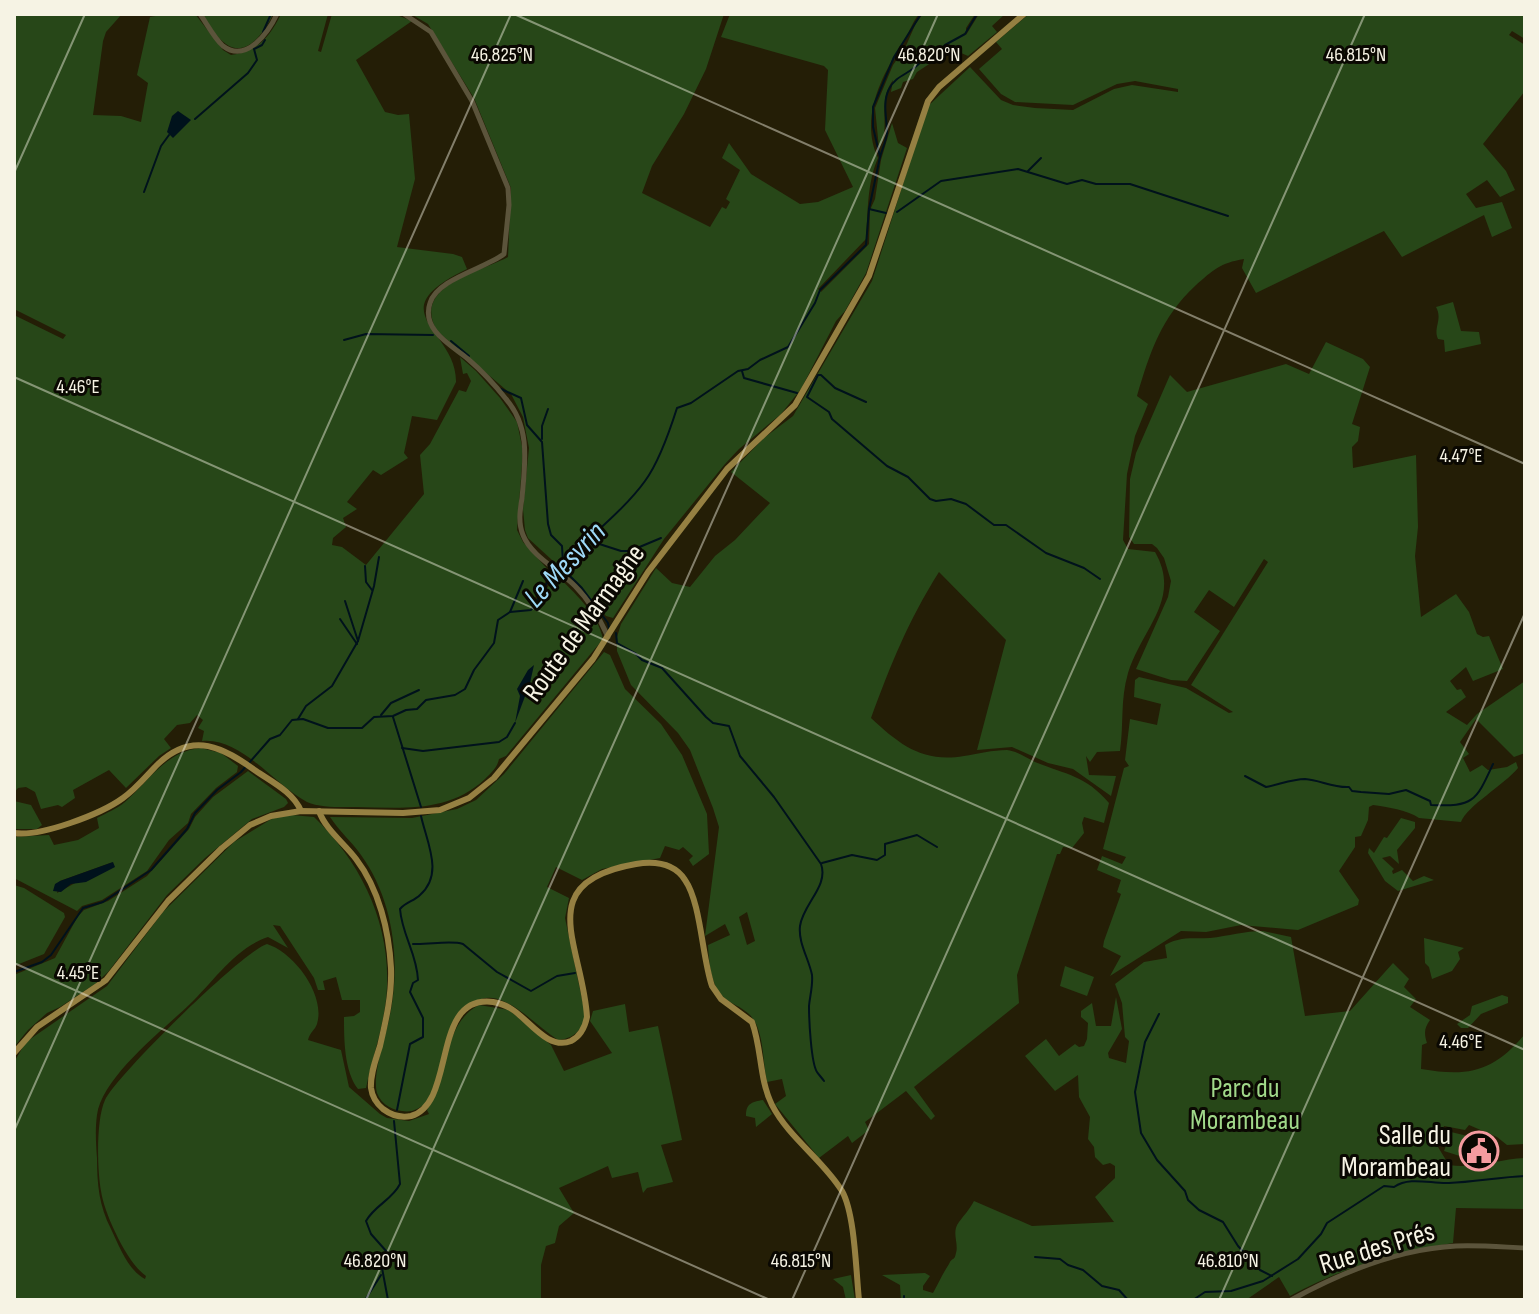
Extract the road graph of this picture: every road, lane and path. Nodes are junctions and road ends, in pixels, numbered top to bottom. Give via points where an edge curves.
1 (200, 14) edge
2 (277, 14) edge
3 (404, 14) edge
4 (1024, 14) edge
5 (608, 638) junction
6 (301, 811) junction
7 (319, 811) junction
8 (14, 833) edge
9 (14, 1053) edge
10 (1525, 1248) edge
11 (859, 1300) edge
12 (1291, 1300) edge

1 - 2 street via 224,46 237,50 260,41
3 - 5 street via 431,32 472,101 508,188 504,254 438,289 430,302 431,324 515,412 526,450 522,534 580,592
4 - 5 main road, Route de Marmagne via 928,101 869,276 807,386 786,415 727,469 648,572
5 - 7 main road, Route de Marmagne via 510,760 469,798 418,813
6 - 7 main road, Route de Marmagne
6 - 8 main road via 288,794 247,764 198,745 167,756 114,803 39,832
6 - 9 main road, Route de Marmagne via 271,816 238,834 168,901 106,980 37,1027
7 - 11 main road via 368,878 387,934 391,996 371,1082 385,1111 405,1117 426,1107 434,1095 452,1030 477,1003 510,1008 553,1041 569,1042 579,1035 587,1017 570,928 574,898 582,885 604,872 643,863 677,871 689,886 712,986 752,1022 771,1102 843,1194
10 - 12 street, Rue des Prés via 1457,1246 1415,1252 1349,1273

